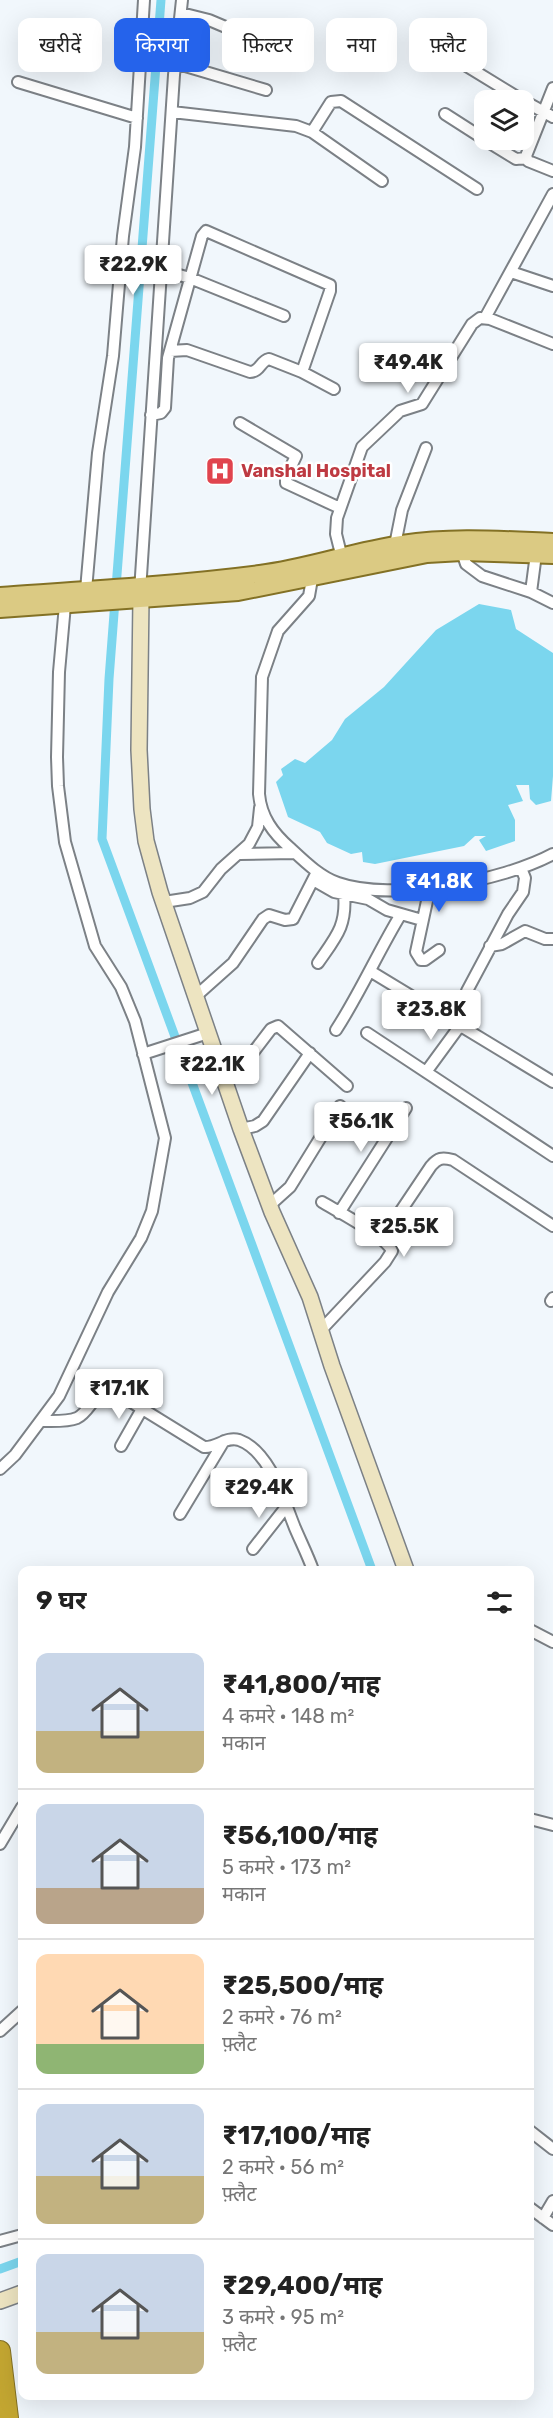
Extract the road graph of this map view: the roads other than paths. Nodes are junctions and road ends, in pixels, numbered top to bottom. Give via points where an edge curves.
1 (144, 0) edge
2 (182, 0) edge
3 (181, 13) junction
4 (180, 18) edge
5 (222, 26) edge
6 (174, 72) edge
7 (205, 72) edge
8 (476, 72) edge
9 (18, 82) dead end
10 (553, 88) edge
11 (266, 90) dead end
12 (505, 90) edge
13 (534, 107) edge
14 (172, 112) junction
15 (445, 114) dead end
16 (548, 115) edge
17 (137, 118) junction
18 (312, 132) junction
19 (474, 132) edge
20 (502, 150) edge
21 (526, 158) junction
22 (553, 171) edge
23 (382, 181) dead end
24 (477, 189) dead end
25 (553, 194) edge
26 (161, 270) junction
27 (511, 272) junction
28 (190, 278) junction
29 (553, 286) edge
30 (284, 316) dead end
31 (485, 318) junction
32 (553, 344) edge
33 (170, 351) junction
34 (302, 372) junction
35 (334, 389) dead end
36 (151, 415) junction
37 (240, 423) dead end
38 (426, 448) dead end
39 (340, 508) junction
40 (395, 545) junction
41 (546, 549) edge
42 (462, 552) junction
43 (342, 558) junction
44 (312, 579) junction
45 (134, 592) junction
46 (531, 592) junction
47 (88, 595) junction
48 (0, 596) edge
49 (553, 603) edge
50 (65, 605) junction
51 (0, 609) edge
52 (260, 808) junction
53 (294, 853) junction
54 (240, 854) junction
55 (553, 854) edge
56 (521, 868) junction
57 (315, 876) junction
58 (430, 887) junction
59 (344, 894) junction
60 (164, 902) junction
61 (401, 914) junction
62 (422, 920) junction
63 (553, 939) edge
64 (490, 946) junction
65 (439, 950) dead end
66 (318, 963) dead end
67 (370, 971) junction
68 (467, 991) dead end
69 (196, 996) junction
70 (459, 1027) junction
71 (336, 1030) dead end
72 (366, 1033) dead end
73 (205, 1034) junction
74 (148, 1053) junction
75 (310, 1053) junction
76 (426, 1072) junction
77 (223, 1077) junction
78 (553, 1082) edge
79 (347, 1086) dead end
80 (340, 1106) dead end
81 (406, 1108) dead end
82 (241, 1129) junction
83 (553, 1156) edge
84 (321, 1202) dead end
85 (270, 1205) junction
86 (339, 1213) junction
87 (553, 1226) edge
88 (382, 1239) junction
89 (321, 1330) junction
90 (142, 1409) junction
91 (42, 1421) junction
92 (224, 1441) junction
93 (121, 1446) dead end
94 (0, 1469) edge
95 (286, 1507) junction
96 (180, 1514) dead end
97 (253, 1549) dead end
98 (311, 1566) edge
99 (405, 1566) edge
100 (534, 1632) edge
101 (553, 1642) edge
102 (18, 1814) edge
103 (534, 1820) edge
104 (553, 1825) edge
105 (0, 1844) edge
106 (18, 2015) edge
107 (0, 2031) edge
108 (534, 2134) edge
109 (553, 2149) edge
110 (553, 2201) edge
111 (534, 2211) edge
112 (548, 2221) edge
113 (18, 2236) edge
114 (0, 2241) edge
115 (18, 2295) edge
116 (0, 2301) edge
117 (0, 2351) edge
118 (8, 2418) edge

1 - 17 street
2 - 3 street
3 - 4 street
3 - 5 street
6 - 14 street
7 - 11 street
8 - 12 street
9 - 17 street
10 - 16 street
13 - 16 street
14 - 18 street via 285,124
14 - 26 street
15 - 19 street
16 - 21 street
17 - 47 street via 114,345 98,453
18 - 23 street
18 - 24 street via 331,102 342,101
20 - 21 street via 516,159
21 - 22 street
25 - 27 street
26 - 28 street
26 - 36 street
27 - 29 street
27 - 31 street
28 - 30 street
28 - 33 street
28 - 34 street via 202,236 208,231 328,282 330,291
31 - 32 street
31 - 39 street via 472,324 422,404 400,411 367,441
33 - 34 street via 187,350 250,372 269,359
33 - 36 street via 165,408
34 - 35 street
36 - 45 street
37 - 39 street via 296,456 286,483
38 - 40 street via 402,510
39 - 43 street via 336,534
40 - 41 main road via 459,539
40 - 43 main road
41 - 42 main road
41 - 46 street
42 - 44 main road via 398,558
42 - 46 street via 466,564 482,576
43 - 45 main road
44 - 45 main road via 238,592
44 - 52 street via 309,596 278,631 262,677
45 - 47 main road
45 - 60 street via 142,809 146,841
46 - 49 street
47 - 48 main road
47 - 50 main road
50 - 51 main road
50 - 74 street via 59,672 61,819 90,932 100,957 126,997
52 - 53 street via 275,835
52 - 54 street via 255,835
53 - 54 street
53 - 57 street
54 - 60 street via 221,869 203,892
55 - 56 street
56 - 58 street
56 - 64 street via 525,878 523,892
57 - 58 street via 374,891
57 - 59 street via 334,892
57 - 69 street via 292,919 269,915 263,919 233,963
58 - 62 street
59 - 61 street via 368,899
59 - 66 street via 341,930
60 - 69 street
61 - 62 street
61 - 67 street
62 - 65 street via 417,957 425,960
63 - 64 street via 525,931
64 - 68 street
67 - 70 street
67 - 71 street
69 - 73 street
70 - 76 street
70 - 78 street
72 - 76 street
73 - 74 street
73 - 77 street
74 - 91 street via 165,1138 149,1220
75 - 77 street via 275,1026 241,1067
75 - 79 street
75 - 82 street via 263,1121
76 - 83 street
77 - 82 street
80 - 85 street via 290,1187
81 - 86 street
82 - 85 street
84 - 86 street
85 - 89 street
86 - 88 street
87 - 88 street via 453,1160 444,1158 431,1166
88 - 89 street via 391,1247 391,1254
89 - 99 street
90 - 91 street via 105,1390 80,1416
90 - 92 street via 204,1447
90 - 93 street
91 - 94 street
92 - 95 street via 240,1441 260,1457
92 - 96 street
95 - 97 street
95 - 98 street
100 - 101 street
102 - 105 street
103 - 104 street
106 - 107 street
108 - 109 street
110 - 112 street
111 - 112 street
113 - 114 street
115 - 116 street
117 - 118 highway

